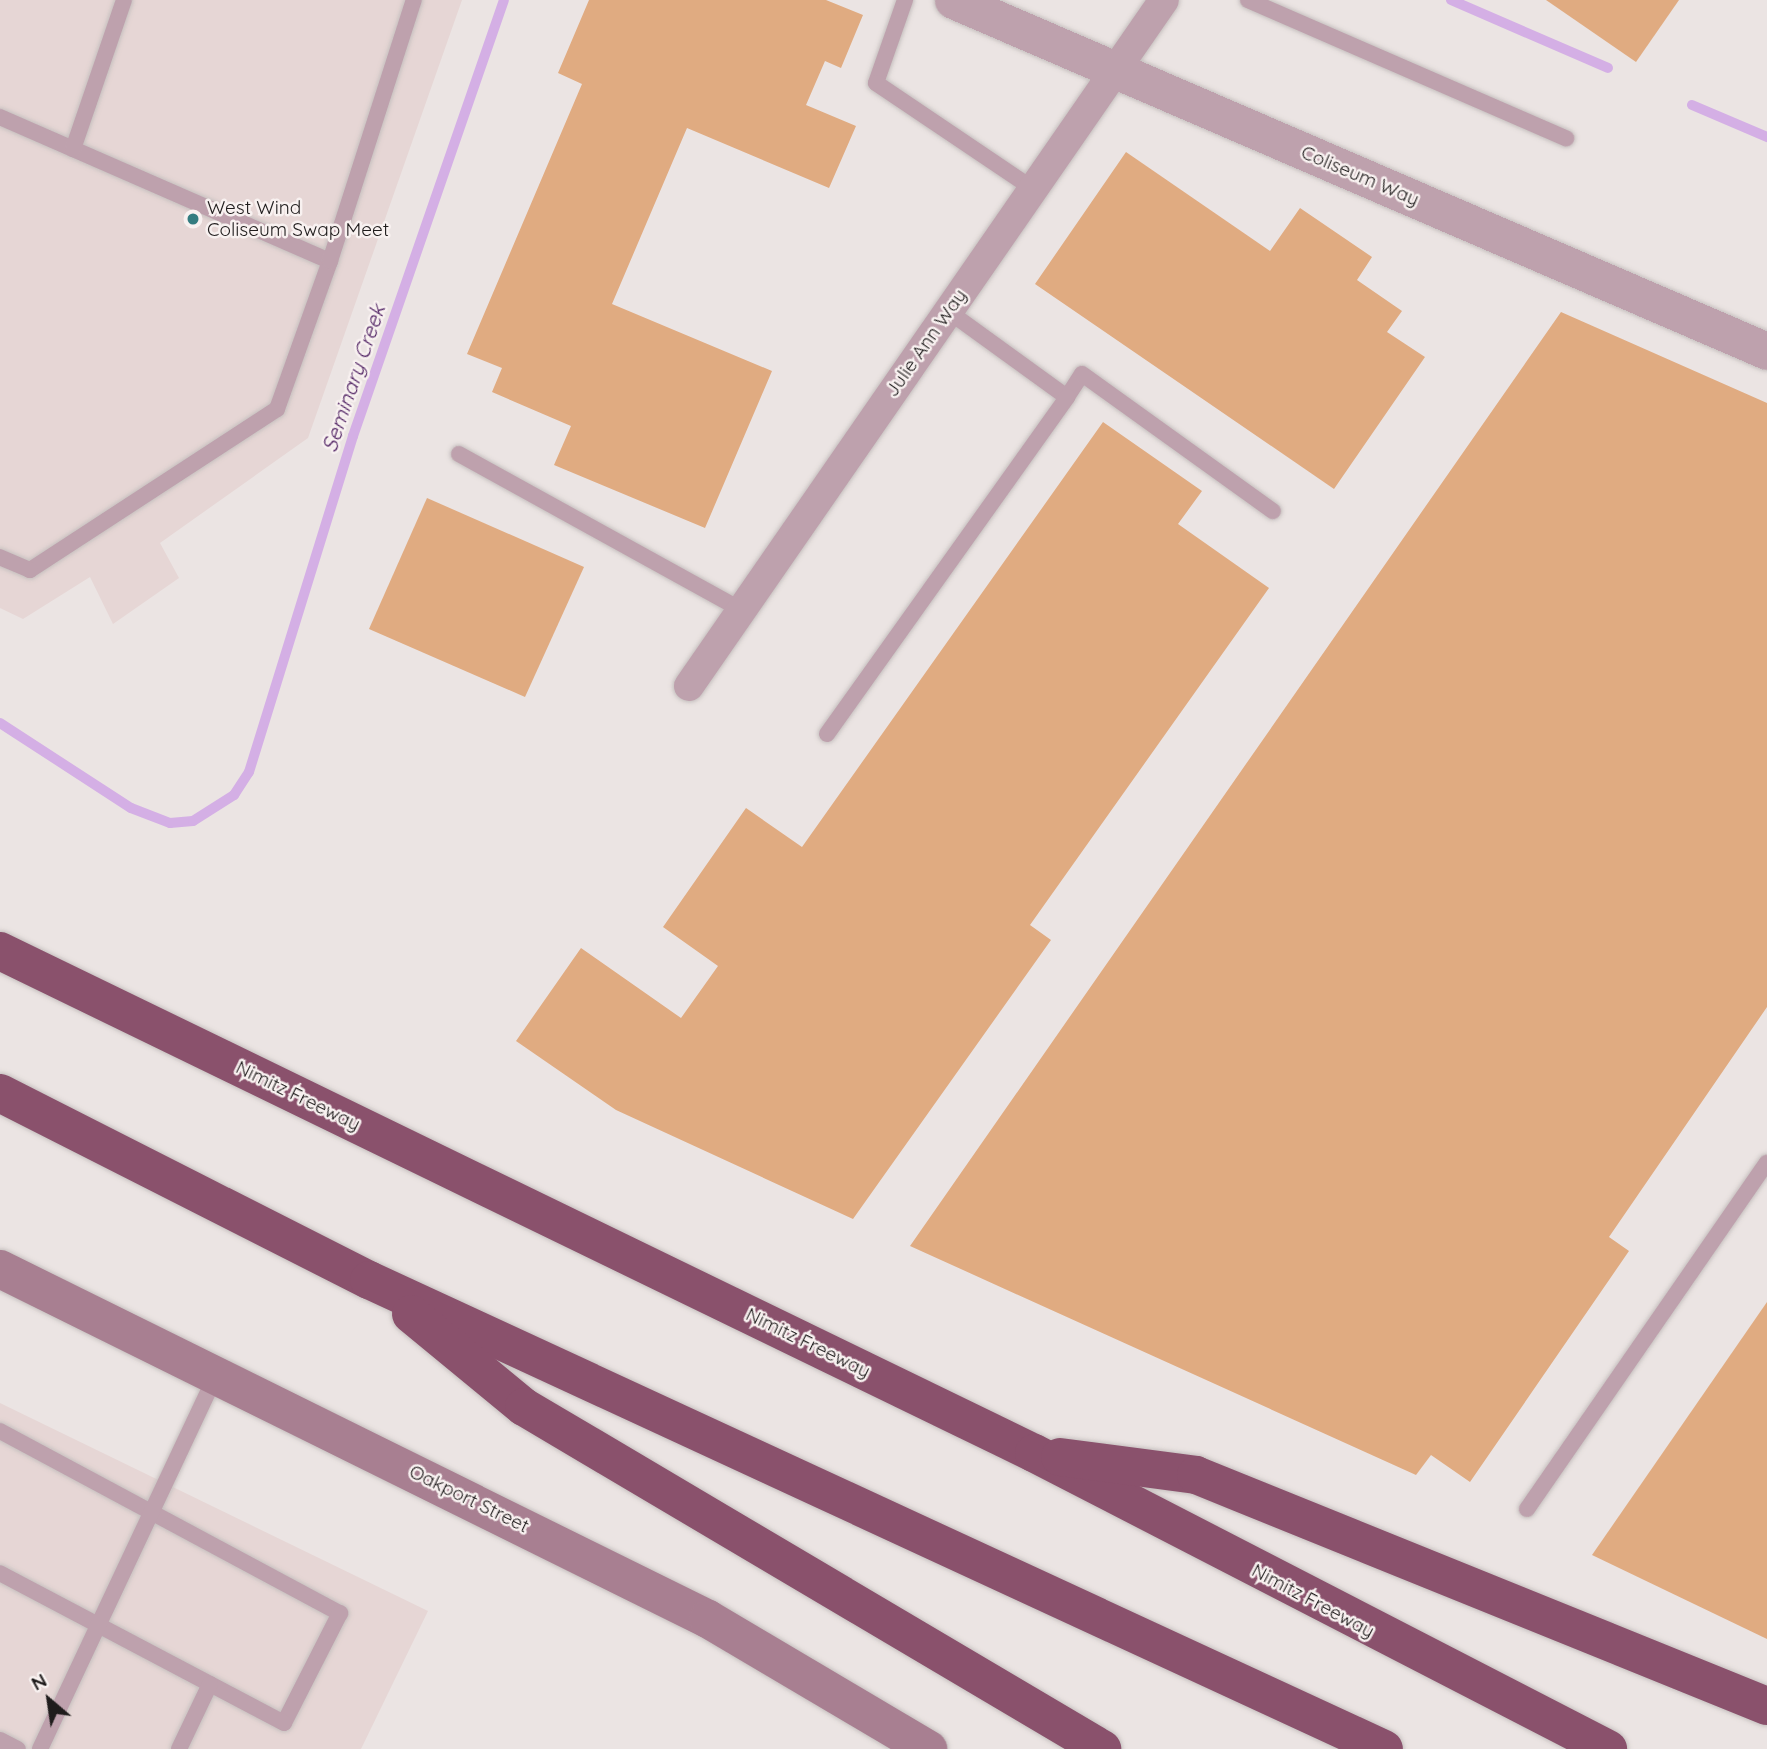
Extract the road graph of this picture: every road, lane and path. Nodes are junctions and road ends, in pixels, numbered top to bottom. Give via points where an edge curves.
1 (124, 0) edge
2 (414, 0) edge
3 (905, 0) edge
4 (953, 0) edge
5 (1164, 0) edge
6 (1248, 0) edge
7 (1115, 71) junction
8 (0, 117) edge
9 (1566, 138) dead end
10 (74, 149) junction
11 (1033, 189) junction
12 (330, 261) junction
13 (948, 311) junction
14 (1767, 351) edge
15 (1067, 397) junction
16 (458, 454) dead end
17 (1273, 512) dead end
18 (0, 557) edge
19 (742, 610) junction
20 (689, 686) dead end
21 (827, 734) dead end
22 (0, 951) edge
23 (0, 1093) edge
24 (1767, 1163) edge
25 (0, 1269) edge
26 (369, 1280) junction
27 (216, 1375) junction
28 (0, 1431) edge
29 (1034, 1453) junction
30 (1527, 1508) dead end
31 (156, 1511) junction
32 (0, 1573) edge
33 (100, 1627) junction
34 (209, 1684) junction
35 (1767, 1706) edge
36 (0, 1740) edge
37 (18, 1749) edge
38 (40, 1749) edge
39 (179, 1749) edge
40 (928, 1749) edge
41 (1102, 1749) edge
42 (1384, 1749) edge
43 (1608, 1749) edge

1 - 10 lane
2 - 12 lane
3 - 11 lane via 876,83
4 - 7 street, Coliseum Way
5 - 7 street, Julie Ann Way
6 - 9 lane
7 - 11 street, Julie Ann Way
7 - 14 street, Coliseum Way
8 - 10 lane
10 - 12 lane
11 - 13 street, Julie Ann Way
12 - 18 lane via 277,409 30,570
13 - 15 lane
13 - 19 street, Julie Ann Way
15 - 17 lane via 1082,374
15 - 21 lane
16 - 19 lane
19 - 20 street, Julie Ann Way
22 - 29 highway, Nimitz Freeway
23 - 26 highway
24 - 30 lane
25 - 27 main road, Oakport Street
26 - 41 highway via 524,1407
26 - 42 highway
27 - 31 lane
27 - 40 main road, Oakport Street via 708,1619
28 - 31 lane
29 - 35 highway via 1196,1475
29 - 43 highway, Nimitz Freeway
31 - 33 lane
31 - 34 lane via 340,1613 284,1723
32 - 33 lane
33 - 34 lane
33 - 38 lane
34 - 39 lane
36 - 37 lane

